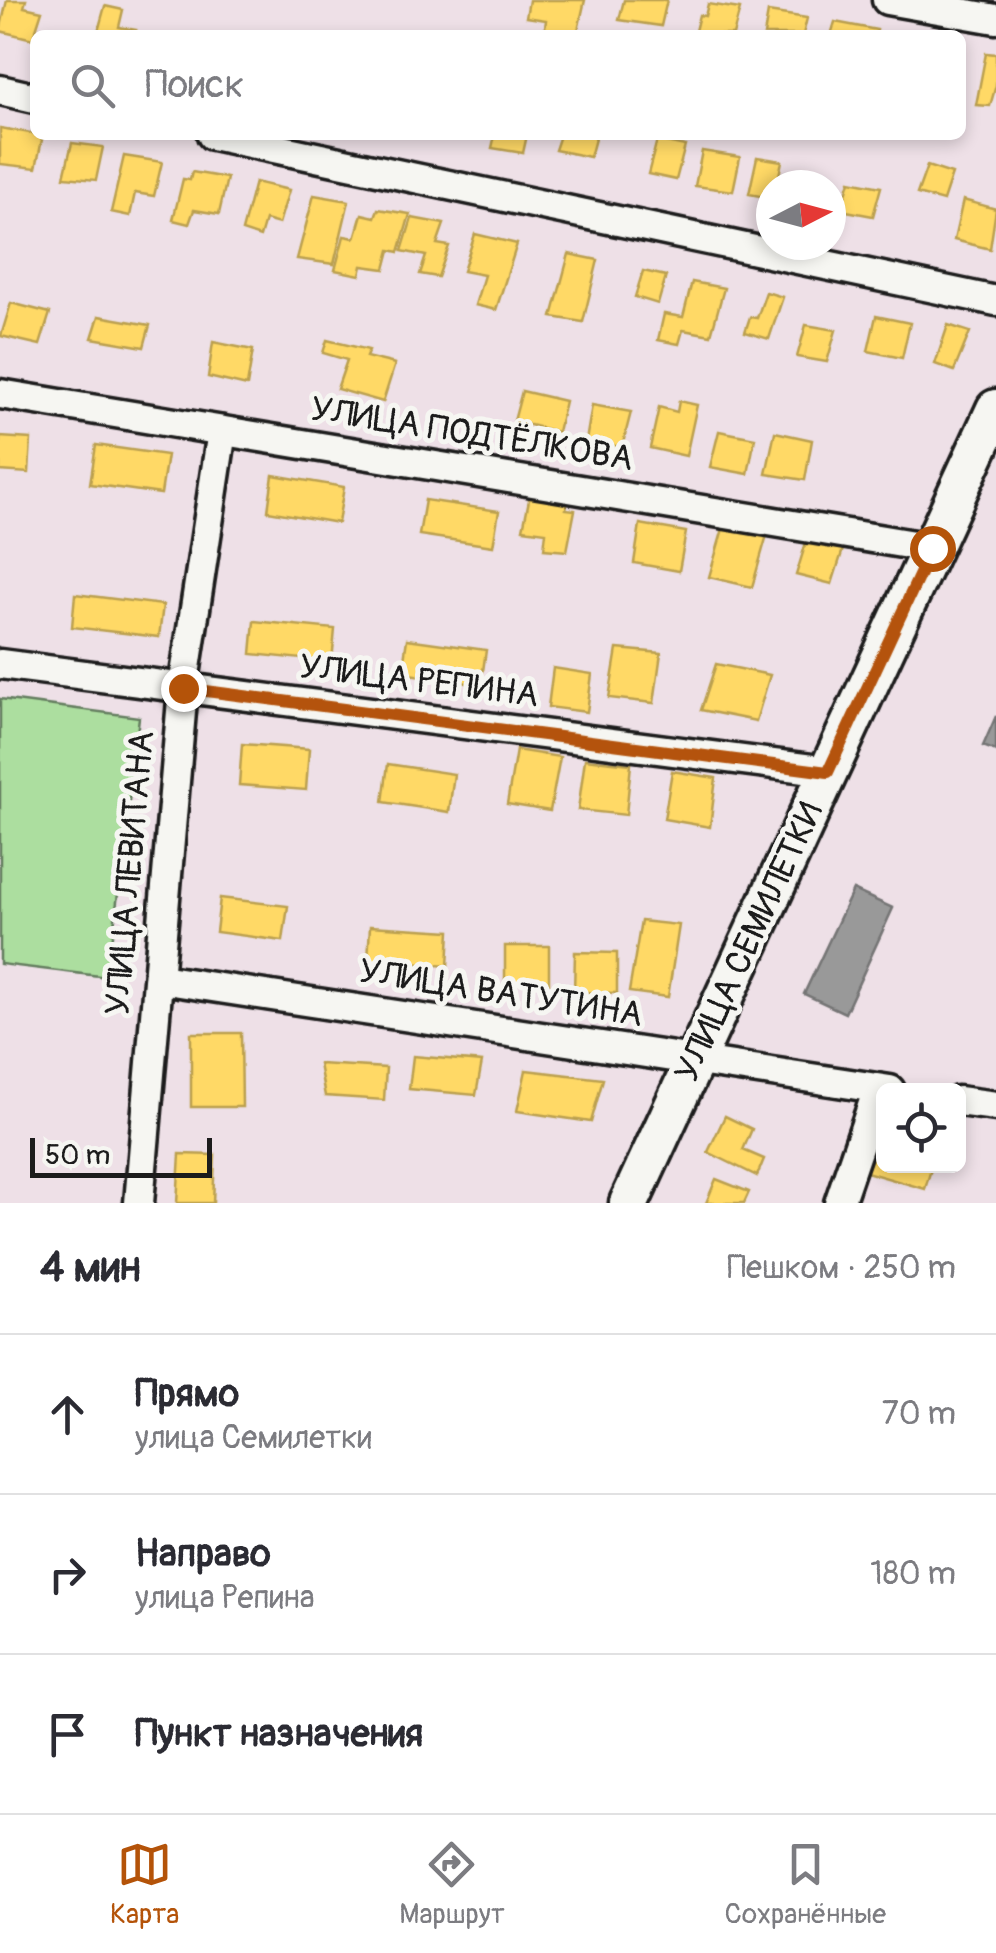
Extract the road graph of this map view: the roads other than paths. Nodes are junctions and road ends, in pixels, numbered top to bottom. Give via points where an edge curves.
1 (886, 0) edge
2 (996, 19) edge
3 (0, 90) edge
4 (30, 97) edge
5 (236, 140) edge
6 (996, 301) edge
7 (0, 394) edge
8 (996, 409) edge
9 (222, 431) junction
10 (932, 548) junction
11 (0, 664) edge
12 (183, 688) junction
13 (828, 772) junction
14 (160, 979) junction
15 (694, 1060) junction
16 (876, 1089) edge
17 (966, 1101) edge
18 (996, 1106) edge
19 (876, 1111) edge
20 (139, 1203) edge
21 (628, 1203) edge
22 (840, 1203) edge

1 - 2 street
3 - 4 street
5 - 6 street
7 - 9 street, УЛИЦА ПОДТЁЛКОВА
8 - 10 street, УЛИЦА СЕМИЛЕТКИ
9 - 10 street, УЛИЦА ПОДТЁЛКОВА
9 - 12 street, УЛИЦА ЛЕВИТАНА
10 - 13 street, УЛИЦА СЕМИЛЕТКИ
11 - 12 street, УЛИЦА РЕПИНА
12 - 13 street, УЛИЦА РЕПИНА
12 - 14 street, УЛИЦА ЛЕВИТАНА
13 - 15 street, УЛИЦА СЕМИЛЕТКИ
14 - 15 street, УЛИЦА ВАТУТИНА
14 - 20 street, УЛИЦА ЛЕВИТАНА
15 - 16 street, УЛИЦА ВАТУТИНА
15 - 21 street, УЛИЦА СЕМИЛЕТКИ
17 - 18 street
19 - 22 street

